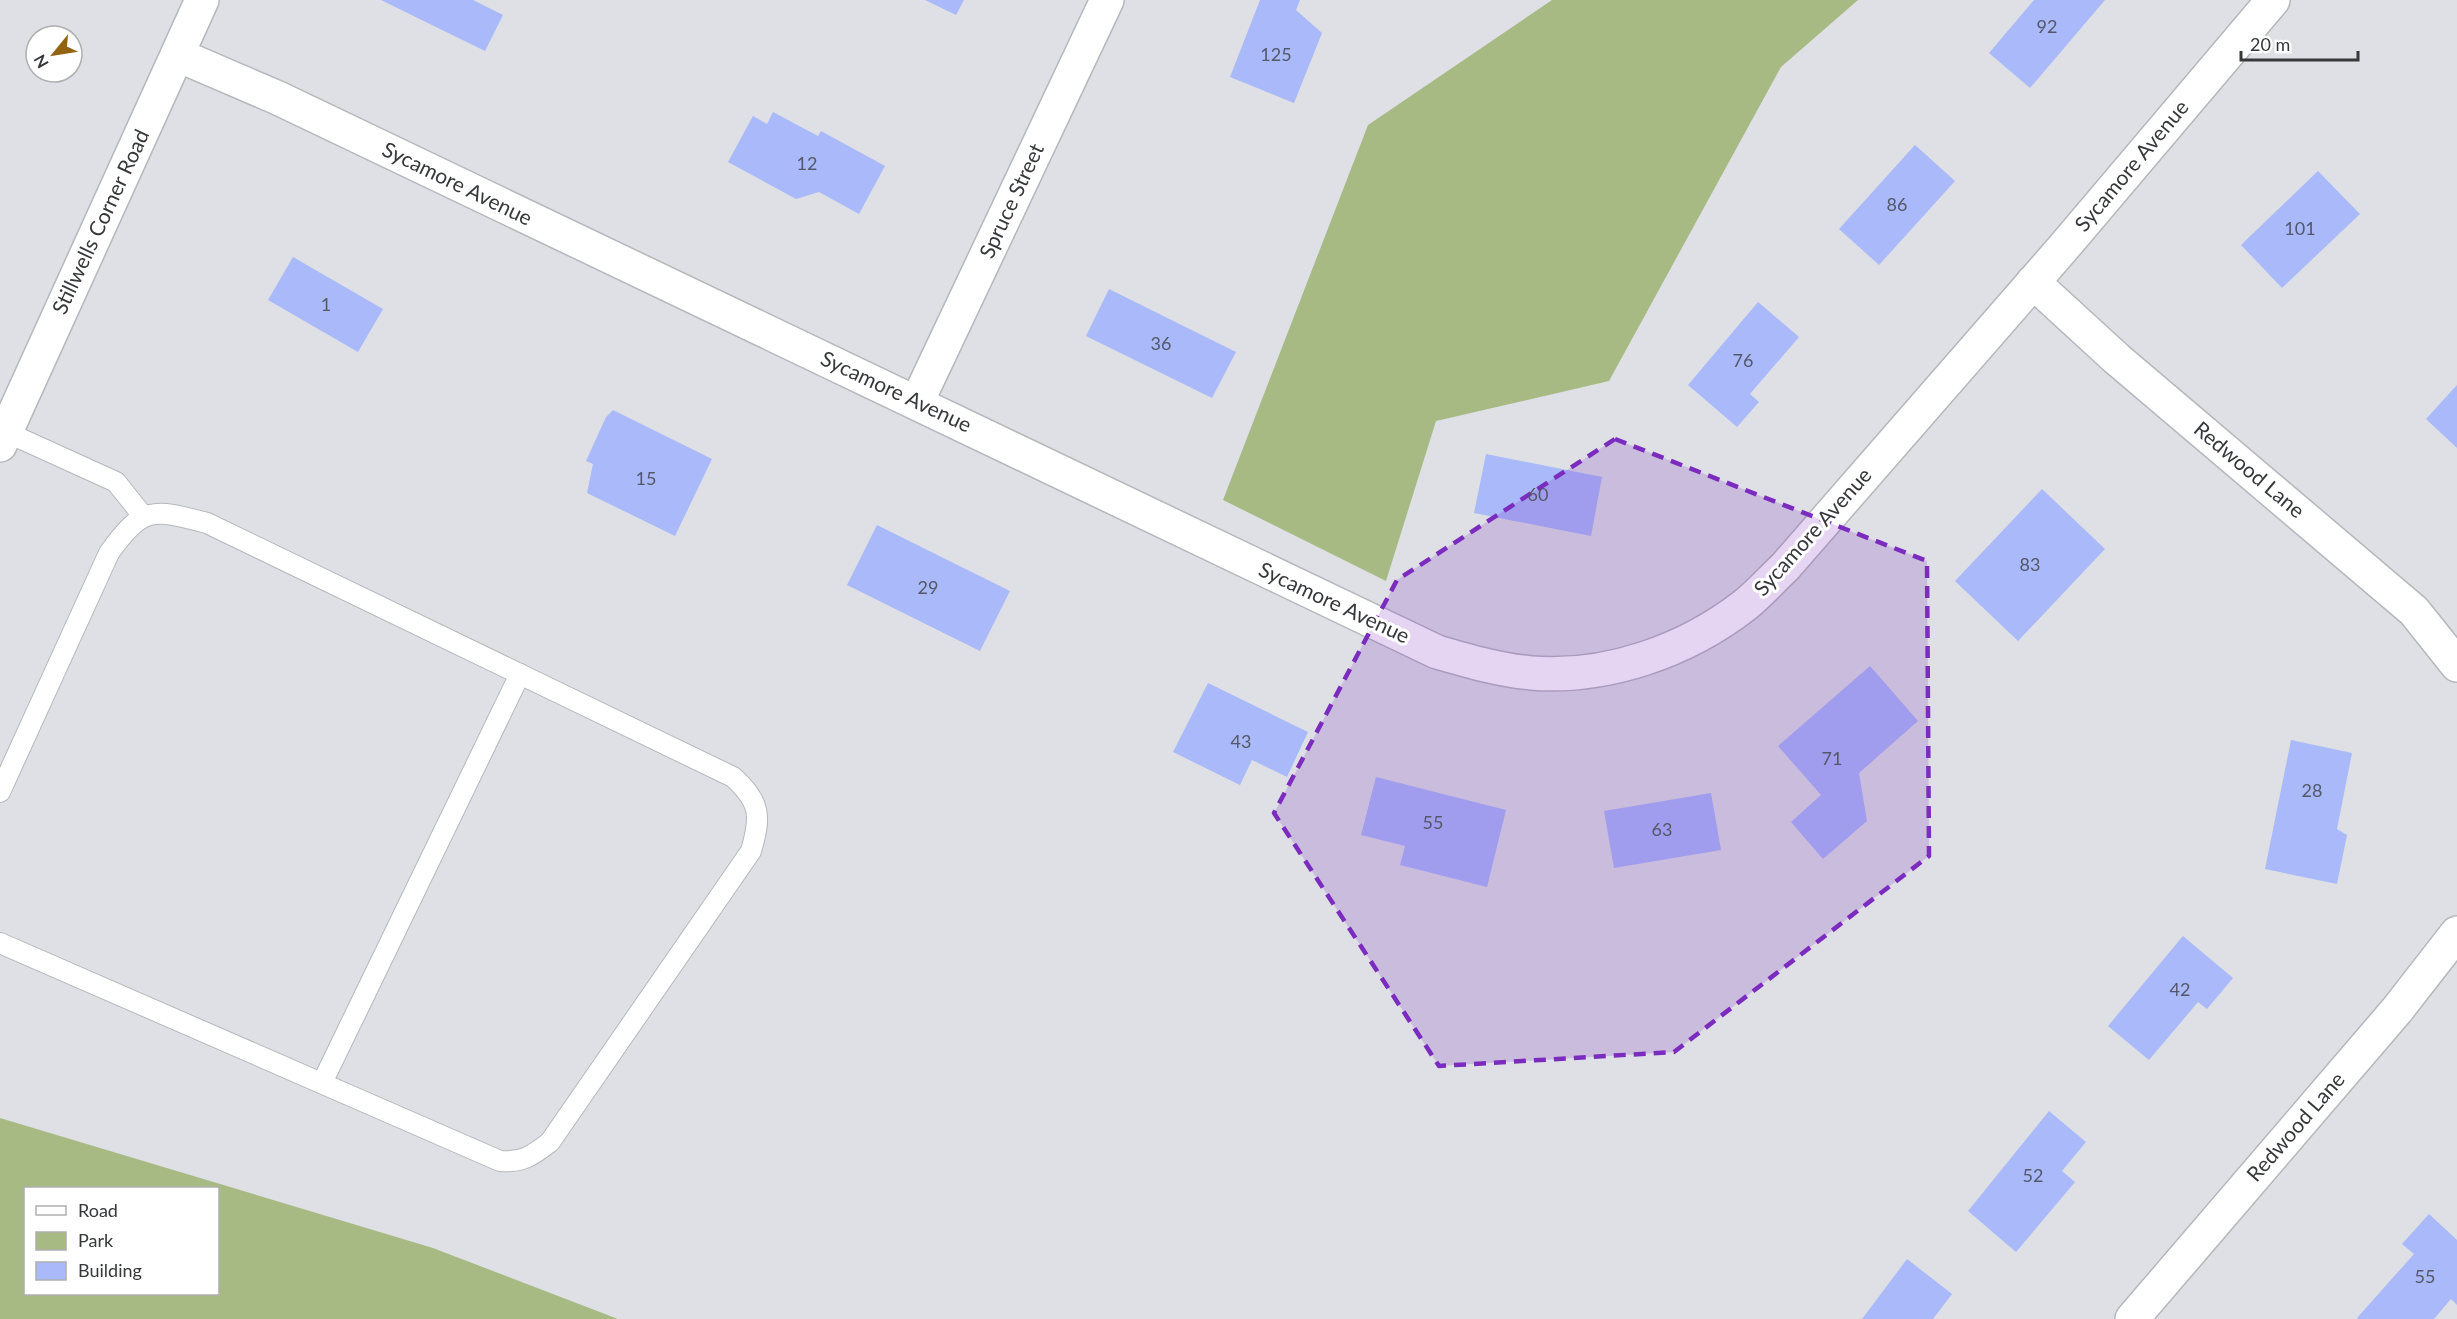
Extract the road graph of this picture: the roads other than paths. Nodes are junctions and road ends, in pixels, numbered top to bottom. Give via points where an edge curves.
1 (202, 0) edge
2 (1107, 0) edge
3 (2273, 0) edge
4 (178, 55) junction
5 (2033, 282) junction
6 (917, 402) junction
7 (3, 439) edge
8 (143, 516) junction
9 (2457, 665) edge
10 (520, 674) junction
11 (0, 792) edge
12 (2457, 933) edge
13 (0, 943) edge
14 (321, 1083) junction
15 (2132, 1319) edge

1 - 4 street, Stillwells Corner Road
2 - 6 street, Spruce Street
3 - 5 street, Sycamore Avenue
4 - 6 street, Sycamore Avenue via 278,98
4 - 7 street, Stillwells Corner Road
5 - 6 street, Sycamore Avenue via 1785,567 1746,604 1665,651 1617,666 1566,673 1531,673 1437,652
5 - 9 street, Redwood Lane via 2117,359 2414,611
7 - 8 lane via 116,482
8 - 10 lane via 163,512 207,524
8 - 11 lane via 125,530 109,553
10 - 14 lane
10 - 14 lane via 734,777 748,790 755,804 759,824 751,851 550,1142 530,1158 500,1161
12 - 15 street, Redwood Lane via 2397,1010
13 - 14 lane

